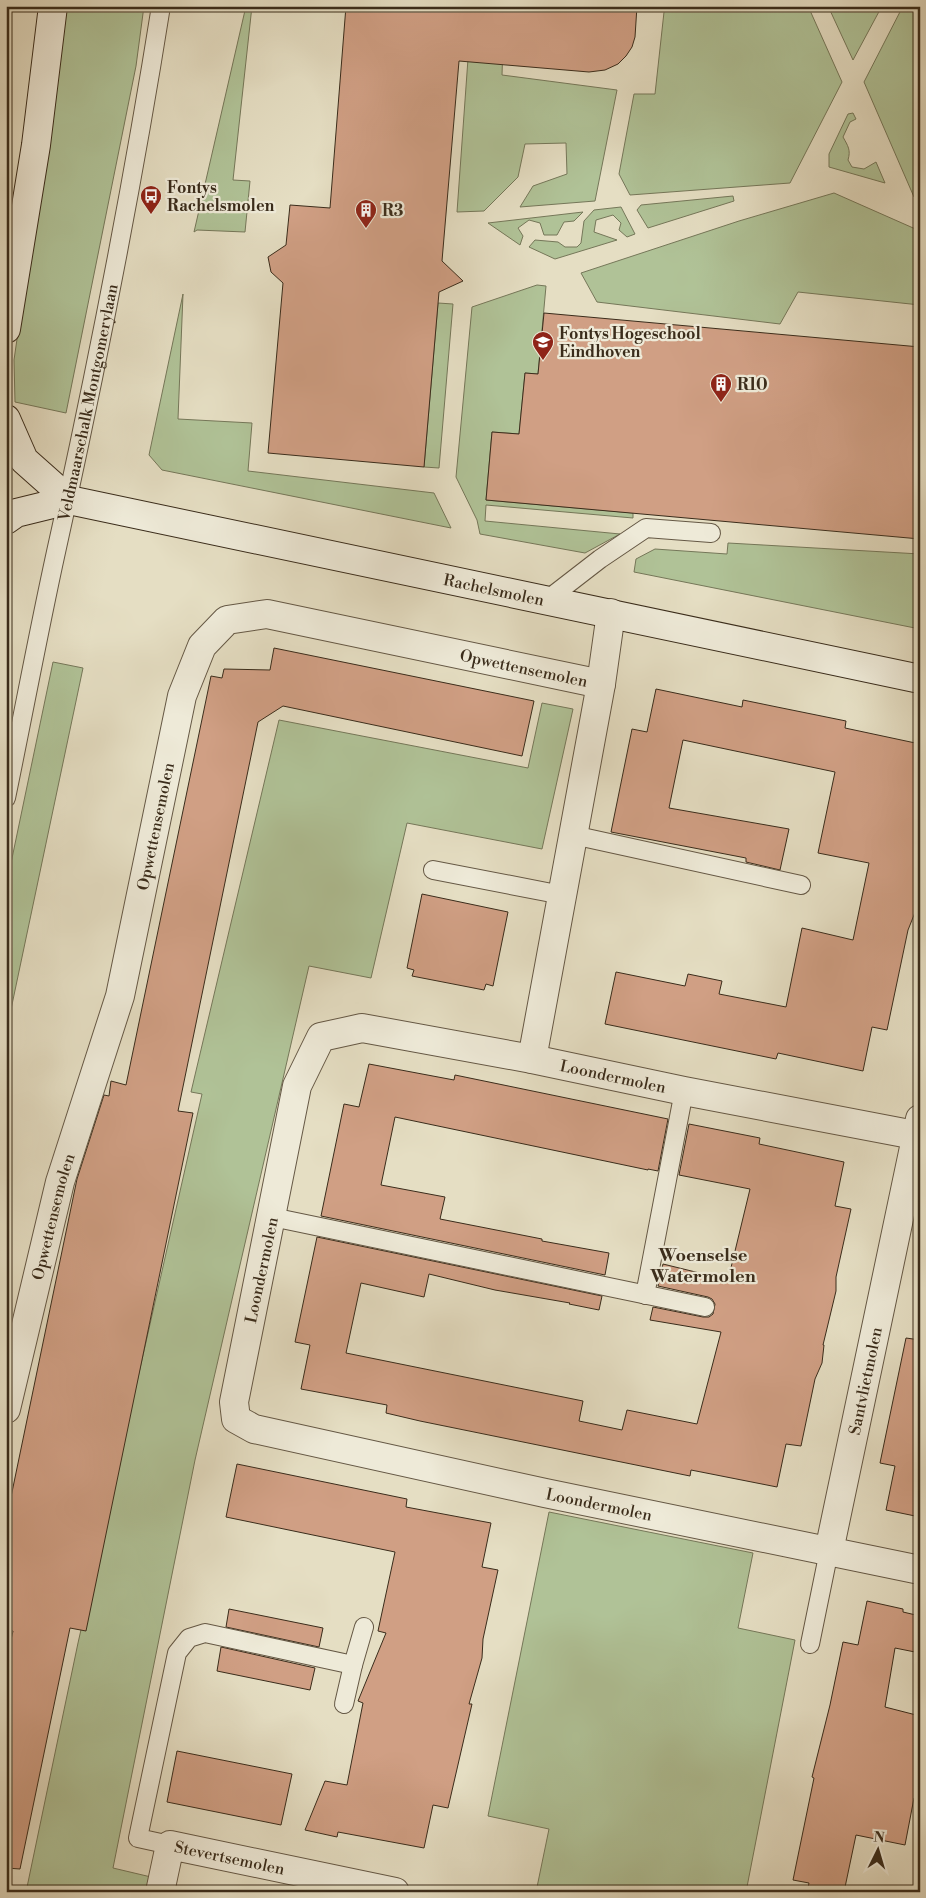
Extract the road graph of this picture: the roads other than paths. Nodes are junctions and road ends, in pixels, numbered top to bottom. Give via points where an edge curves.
1 (52, 6) edge
2 (161, 6) edge
3 (6, 329) edge
4 (6, 419) edge
5 (69, 500) junction
6 (6, 520) edge
7 (711, 533) dead end
8 (547, 600) junction
9 (611, 613) junction
10 (920, 678) edge
11 (600, 684) junction
12 (6, 798) edge
13 (573, 835) junction
14 (433, 870) dead end
15 (801, 885) dead end
16 (562, 895) junction
17 (532, 1059) junction
18 (684, 1091) junction
19 (919, 1130) edge
20 (272, 1217) junction
21 (646, 1295) junction
22 (705, 1308) dead end
23 (6, 1409) edge
24 (829, 1551) junction
25 (920, 1570) edge
26 (364, 1627) dead end
27 (810, 1644) dead end
28 (353, 1665) junction
29 (344, 1704) dead end
30 (170, 1845) junction
31 (160, 1892) edge
32 (395, 1892) edge

1 - 3 street via 36,145
2 - 5 lane, Veldmaarschalk Montgomerylaan via 137,156
4 - 5 street, Rachelsmolen via 24,460
5 - 6 street, Rachelsmolen via 16,513
5 - 8 street, Rachelsmolen
5 - 12 lane, Veldmaarschalk Montgomerylaan
7 - 8 lane via 646,528
8 - 9 street, Rachelsmolen
9 - 10 street, Rachelsmolen
9 - 11 street, Opwettensemolen
11 - 13 street, Opwettensemolen
11 - 23 street, Opwettensemolen via 267,614 227,620 202,646 182,696 120,996 60,1182
13 - 15 lane
13 - 16 street, Opwettensemolen
14 - 16 lane
16 - 17 street, Opwettensemolen
17 - 18 street, Loondermolen
17 - 20 street, Loondermolen via 362,1028 321,1037 297,1086
18 - 19 street, Loondermolen
18 - 21 lane
19 - 24 street, Santvlietmolen
20 - 21 lane
20 - 24 street, Loondermolen via 234,1402 236,1419 254,1429
21 - 22 lane
24 - 25 street, Loondermolen
24 - 27 lane, Santvlietmolen
26 - 28 lane
28 - 29 lane
28 - 30 lane via 205,1633 189,1638 176,1652 138,1838
30 - 31 street, Stevertsemolen
30 - 32 street, Stevertsemolen

